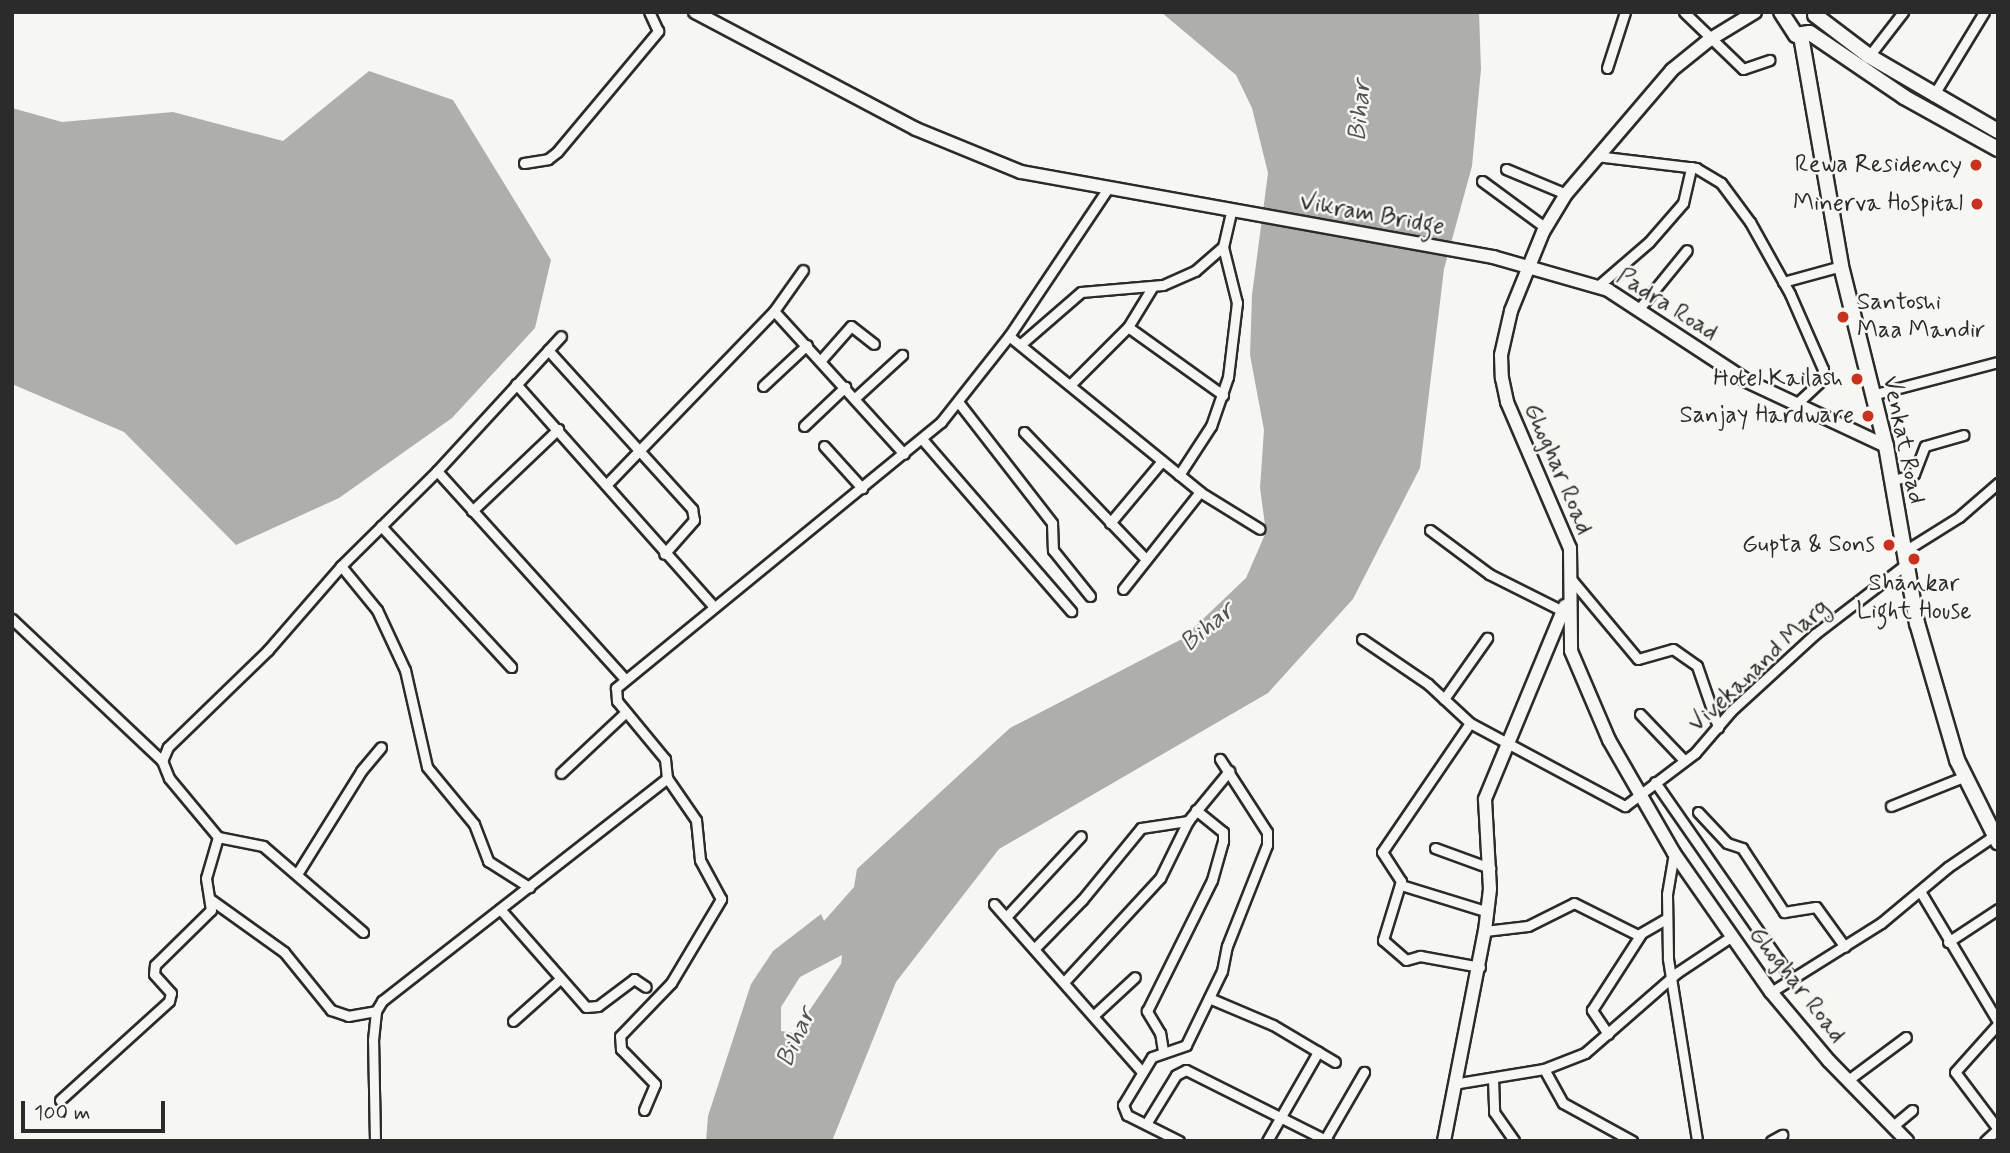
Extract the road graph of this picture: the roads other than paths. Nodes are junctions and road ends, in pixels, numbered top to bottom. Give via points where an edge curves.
1 (649, 12) edge
2 (695, 12) edge
3 (1625, 12) edge
4 (1684, 12) edge
5 (1755, 12) edge
6 (1782, 12) edge
7 (1903, 12) edge
8 (1984, 12) edge
9 (1814, 14) edge
10 (1806, 34) junction
11 (1709, 40) junction
12 (1869, 56) junction
13 (1769, 60) dead end
14 (1608, 68) dead end
15 (1933, 96) junction
16 (1998, 131) edge
17 (1998, 149) edge
18 (1595, 155) junction
19 (524, 163) dead end
20 (1691, 167) junction
21 (1506, 169) dead end
22 (1482, 181) dead end
23 (1105, 191) junction
24 (1566, 194) junction
25 (1237, 213) junction
26 (1546, 228) junction
27 (1223, 247) junction
28 (1686, 250) dead end
29 (1493, 257) joint
30 (1528, 265) junction
31 (1840, 265) junction
32 (803, 270) dead end
33 (1783, 282) junction
34 (1153, 286) junction
35 (1598, 286) junction
36 (774, 310) junction
37 (1638, 310) junction
38 (1128, 327) junction
39 (561, 336) dead end
40 (1009, 336) junction
41 (874, 344) dead end
42 (1021, 344) junction
43 (807, 345) junction
44 (548, 350) junction
45 (902, 355) dead end
46 (821, 360) junction
47 (1998, 362) edge
48 (516, 384) junction
49 (1070, 385) junction
50 (763, 386) dead end
51 (845, 387) junction
52 (1223, 395) junction
53 (1872, 396) junction
54 (855, 398) junction
55 (959, 403) junction
56 (1796, 404) junction
57 (804, 426) dead end
58 (558, 429) junction
59 (1024, 432) dead end
60 (1963, 435) dead end
61 (922, 439) junction
62 (824, 446) dead end
63 (1886, 446) junction
64 (640, 450) junction
65 (904, 454) junction
66 (1162, 461) junction
67 (437, 471) junction
68 (1179, 475) junction
69 (1891, 481) junction
70 (1998, 483) edge
71 (606, 485) junction
72 (862, 488) junction
73 (1200, 492) junction
74 (472, 512) junction
75 (1110, 523) junction
76 (381, 526) junction
77 (1260, 529) dead end
78 (1430, 530) dead end
79 (664, 554) junction
80 (1146, 558) junction
81 (1904, 559) junction
82 (341, 566) junction
83 (1571, 579) junction
84 (1123, 589) dead end
85 (1090, 596) dead end
86 (1569, 597) junction
87 (713, 606) junction
88 (1071, 611) dead end
89 (1563, 611) junction
90 (12, 619) edge
91 (1487, 638) dead end
92 (1362, 639) dead end
93 (511, 667) dead end
94 (625, 679) junction
95 (1444, 699) junction
96 (626, 712) junction
97 (1640, 714) dead end
98 (1470, 723) junction
99 (1718, 727) junction
100 (1508, 740) junction
101 (381, 747) dead end
102 (1220, 759) dead end
103 (1684, 760) junction
104 (162, 761) junction
105 (1228, 771) junction
106 (561, 773) dead end
107 (1963, 777) junction
108 (667, 778) junction
109 (1654, 782) junction
110 (1639, 795) junction
111 (1891, 806) dead end
112 (1196, 810) junction
113 (1698, 812) dead end
114 (1188, 821) junction
115 (218, 836) junction
116 (1081, 836) dead end
117 (1997, 837) edge
118 (1435, 848) dead end
119 (1674, 853) junction
120 (1490, 868) junction
121 (297, 874) junction
122 (1401, 885) junction
123 (529, 887) junction
124 (1920, 891) junction
125 (210, 899) junction
126 (994, 904) dead end
127 (500, 909) junction
128 (1998, 909) edge
129 (1488, 912) junction
130 (1006, 917) junction
131 (1666, 919) junction
132 (1485, 931) junction
133 (363, 932) dead end
134 (1642, 934) junction
135 (1732, 936) junction
136 (1948, 942) junction
137 (1845, 947) junction
138 (1034, 949) junction
139 (1480, 967) junction
140 (1135, 977) dead end
141 (560, 979) junction
142 (1792, 979) junction
143 (1670, 980) junction
144 (1064, 982) junction
145 (646, 987) dead end
146 (1772, 992) junction
147 (1209, 998) junction
148 (376, 1011) junction
149 (1093, 1016) junction
150 (513, 1021) dead end
151 (1998, 1023) edge
152 (1608, 1034) junction
153 (1906, 1037) dead end
154 (1163, 1051) junction
155 (1318, 1052) junction
156 (1335, 1062) dead end
157 (1544, 1069) junction
158 (1142, 1072) junction
159 (1364, 1072) dead end
160 (1493, 1077) junction
161 (1848, 1080) junction
162 (1459, 1083) junction
163 (60, 1100) dead end
164 (644, 1110) dead end
165 (1912, 1110) dead end
166 (1283, 1116) junction
167 (1146, 1124) junction
168 (1894, 1126) junction
169 (1782, 1135) dead end
170 (1326, 1140) edge
171 (375, 1141) edge
172 (1179, 1141) edge
173 (1267, 1141) edge
174 (1444, 1141) edge
175 (1514, 1141) edge
176 (1632, 1141) edge
177 (1697, 1141) edge
178 (1771, 1141) edge
179 (1907, 1141) edge
180 (1985, 1141) edge

1 - 19 street via 658,31 557,152 548,159
2 - 23 street, Vikram Bridge via 958,149 1021,173
3 - 14 street
4 - 11 street
5 - 11 street, Ghoghar Road
6 - 10 main road, Venkat Road via 1796,35
7 - 12 street
8 - 15 street
9 - 10 main road, Venkat Road
9 - 12 main road
10 - 17 main road via 1904,97
10 - 31 main road, Venkat Road
11 - 13 street via 1743,69
11 - 18 street, Ghoghar Road via 1672,70
12 - 15 main road
15 - 16 main road
18 - 20 street
18 - 24 street, Ghoghar Road
20 - 33 street via 1711,173 1721,183
20 - 35 street via 1683,203
21 - 24 street
22 - 26 street
23 - 25 street, Vikram Bridge
23 - 40 street
24 - 26 street, Ghoghar Road
25 - 27 street
25 - 29 street, Vikram Bridge
26 - 30 street, Ghoghar Road
27 - 34 street via 1195,271
27 - 52 street via 1237,303
28 - 37 street
29 - 30 street, Padra Road
30 - 35 street, Padra Road
30 - 83 street, Ghoghar Road via 1505,332 1502,378 1531,461 1565,531
31 - 33 street
31 - 53 main road, Venkat Road
32 - 36 street
33 - 56 street via 1824,374
34 - 38 street
34 - 42 street via 1081,292
35 - 37 street, Padra Road
36 - 43 street
36 - 64 street
37 - 56 street, Padra Road via 1747,382
38 - 49 street
38 - 52 street
39 - 44 street
40 - 42 street
40 - 55 street
41 - 46 street via 851,326
42 - 49 street
43 - 46 street
43 - 50 street
44 - 48 street
44 - 64 street
45 - 54 street
46 - 51 street
47 - 53 street
48 - 58 street
48 - 67 street
49 - 66 street
51 - 54 street
51 - 57 street
52 - 68 street via 1211,426
53 - 63 main road, Venkat Road
54 - 65 street
55 - 61 street
55 - 85 street via 1052,523 1053,550
56 - 63 street, Padra Road
58 - 71 street
58 - 74 street
59 - 75 street
60 - 69 street via 1925,446 1914,474
61 - 65 street
61 - 88 street
62 - 72 street
63 - 69 main road, Venkat Road
64 - 71 street
64 - 79 street via 694,514
65 - 72 street
66 - 68 street
66 - 75 street
67 - 74 street
67 - 76 street
68 - 73 street
69 - 81 main road, Venkat Road
70 - 81 street, Vivekanand Marg
71 - 79 street
72 - 87 street
73 - 77 street
73 - 80 street
74 - 94 street
75 - 80 street
76 - 82 street
76 - 93 street
78 - 89 street via 1489,574
79 - 87 street
80 - 84 street
81 - 99 street, Vivekanand Marg via 1815,634
81 - 107 main road, Venkat Road via 1931,677
82 - 104 street via 268,650 168,747
82 - 123 street via 377,610 405,670 423,761 474,824 488,860
83 - 86 street, Ghoghar Road
83 - 99 street via 1638,659 1672,649 1697,666
86 - 89 street
86 - 110 street, Ghoghar Road via 1571,651 1609,740
87 - 94 street
89 - 100 street
90 - 104 street
91 - 95 street
92 - 95 street
94 - 96 street via 615,694
95 - 98 street
96 - 106 street
96 - 108 street via 665,760
97 - 103 street
98 - 100 street
98 - 122 street via 1382,852 1383,860 1401,877
99 - 103 street, Vivekanand Marg
100 - 110 street via 1617,805 1625,806
100 - 120 street via 1485,799
101 - 121 street
102 - 105 street
103 - 109 street, Vivekanand Marg
104 - 115 street via 169,778
105 - 112 street
105 - 147 street via 1269,838
107 - 111 street
107 - 117 main road, Venkat Road
108 - 123 street
108 - 164 street via 696,820 700,860 721,899 671,983 620,1036 621,1049 655,1084
109 - 110 street, Vivekanand Marg
109 - 142 street
110 - 119 street, Ghoghar Road
112 - 114 street
112 - 154 street via 1220,829 1223,841 1212,880 1147,1011 1160,1033
113 - 137 street via 1727,843 1742,848 1784,912 1816,907
114 - 138 street via 1141,828 1082,901
114 - 144 street via 1160,878
115 - 121 street via 256,842
115 - 125 street via 206,878
116 - 130 street
117 - 124 street
118 - 120 street
119 - 131 street
119 - 135 street, Ghoghar Road
120 - 129 street
121 - 133 street
122 - 129 street
122 - 139 street via 1383,936 1387,947 1406,960 1420,956
123 - 127 street
124 - 136 street
124 - 137 street
125 - 148 street via 284,952 331,1010 348,1016
125 - 163 street via 208,916 155,965 154,974 171,993 169,1001
126 - 130 street
127 - 141 street
127 - 148 street via 393,992
128 - 136 street
129 - 132 street
130 - 138 street
131 - 134 street
131 - 143 street
132 - 134 street via 1528,926 1574,903
132 - 139 street
134 - 152 street via 1592,1010
135 - 143 street
135 - 146 street, Ghoghar Road
136 - 151 street
137 - 142 street
138 - 144 street
139 - 162 street
140 - 149 street
141 - 145 street via 590,1008 634,979
141 - 150 street
142 - 146 street
143 - 152 street
143 - 177 street
144 - 149 street
146 - 161 street, Ghoghar Road
147 - 154 street via 1183,1049
147 - 155 street via 1254,1016
148 - 171 street
149 - 158 street
151 - 180 street via 1955,1073 1998,1129
152 - 157 street via 1585,1054
153 - 161 street
154 - 158 street via 1152,1057
155 - 156 street
155 - 166 street
157 - 160 street
157 - 176 street via 1561,1101
158 - 167 street via 1123,1109
159 - 170 street
160 - 162 street
160 - 175 street via 1494,1112
161 - 168 street, Ghoghar Road
162 - 174 street
165 - 168 street
166 - 167 street via 1182,1070
166 - 170 street
166 - 173 street
167 - 172 street
168 - 179 street, Ghoghar Road
169 - 178 street

